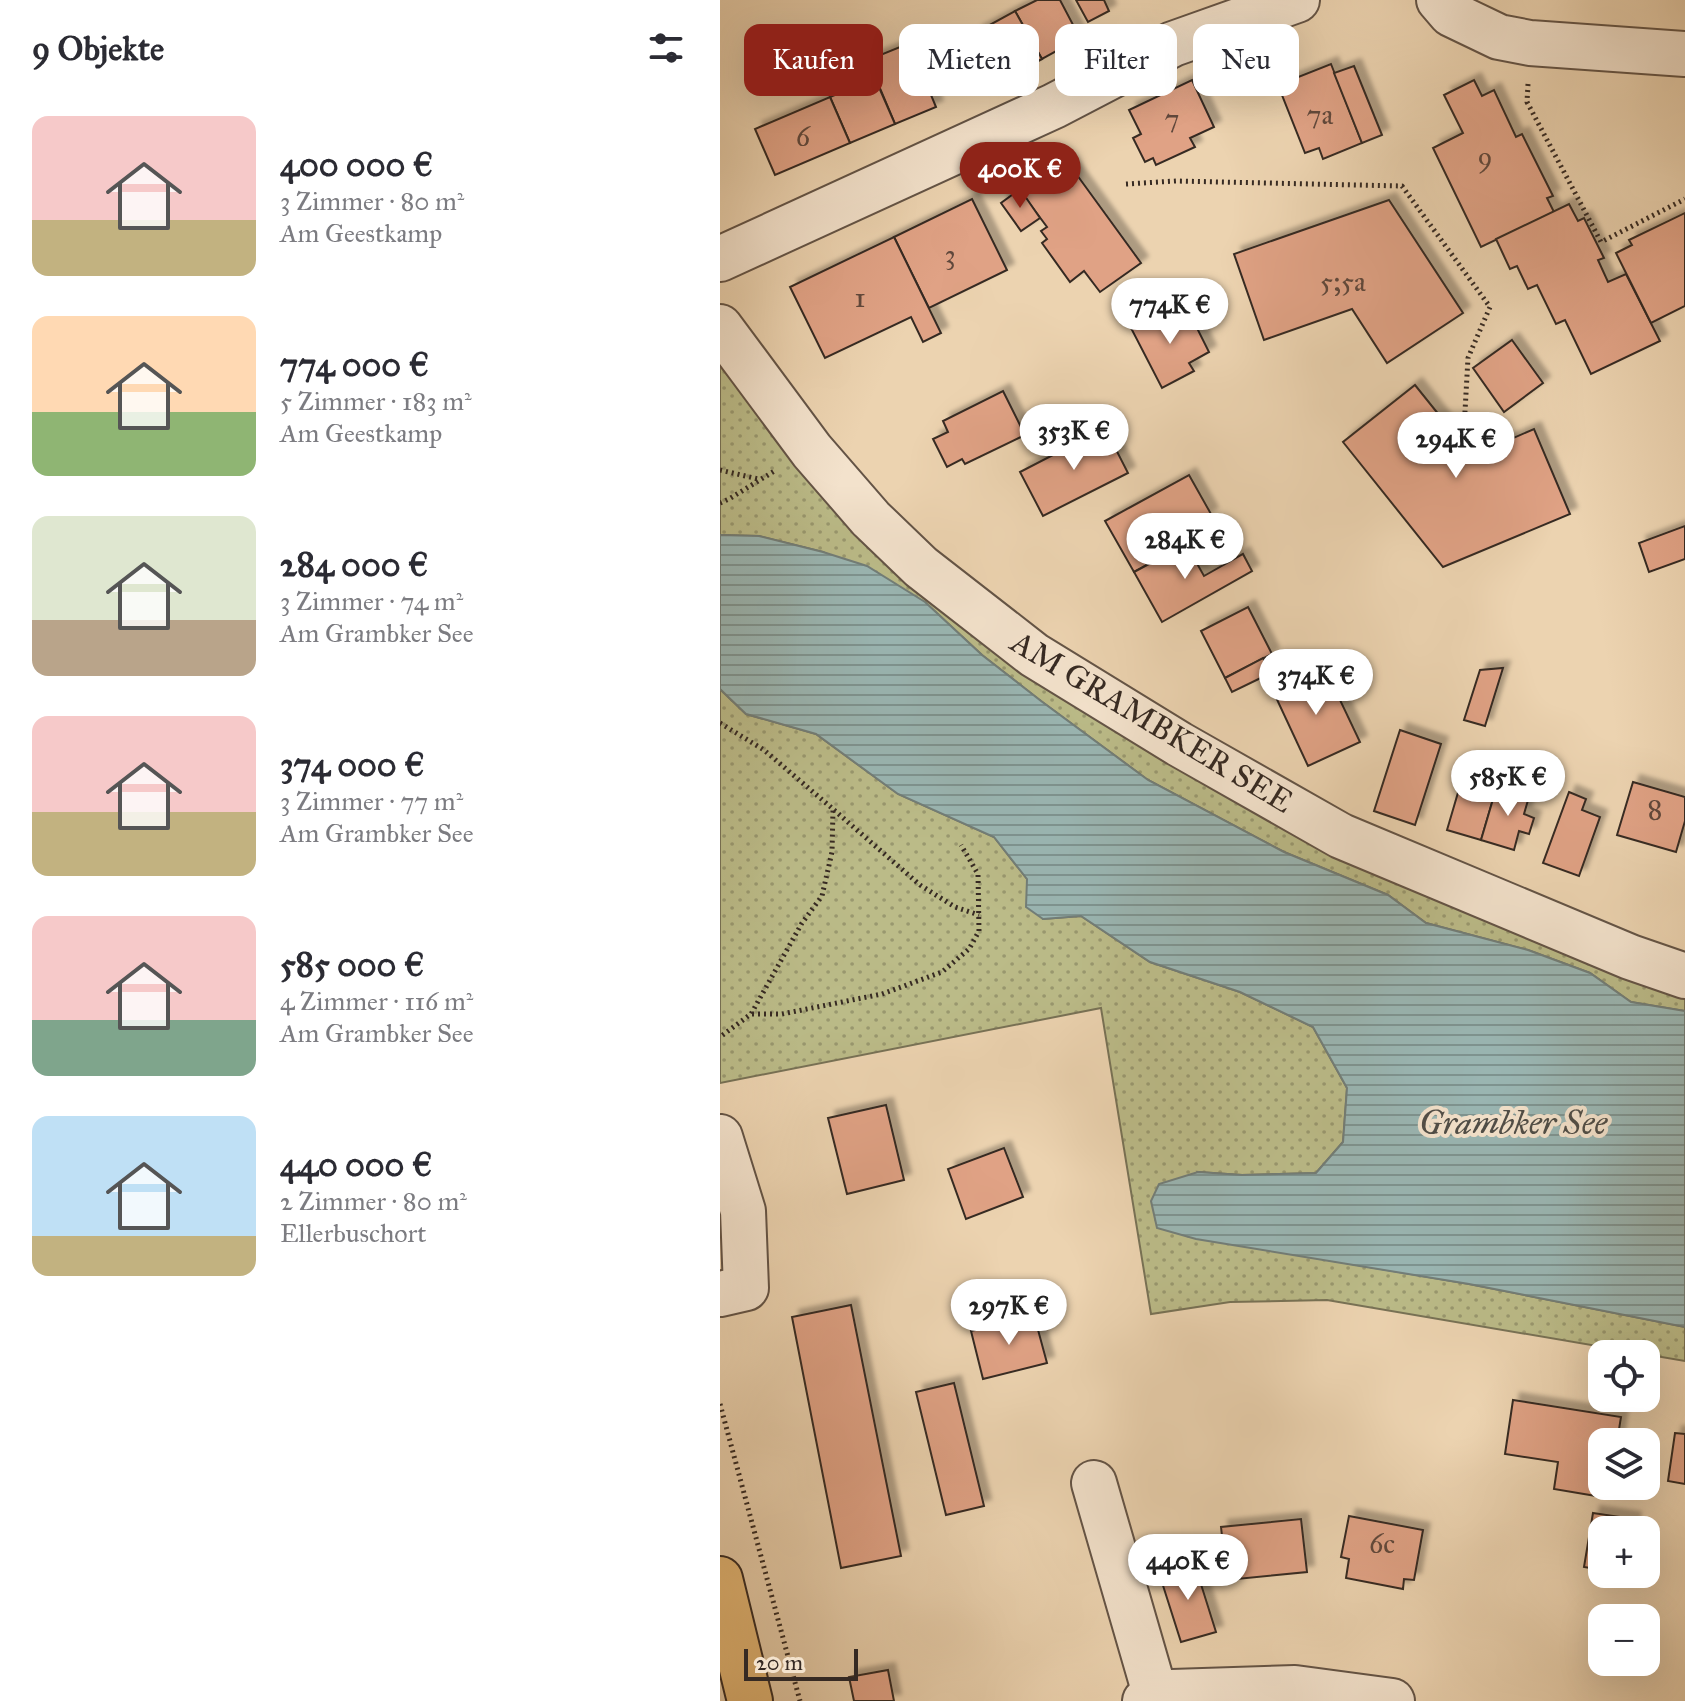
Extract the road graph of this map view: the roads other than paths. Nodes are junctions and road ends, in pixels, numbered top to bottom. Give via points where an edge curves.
1 (1297, 0) edge
2 (1439, 0) edge
3 (1685, 54) edge
4 (720, 259) edge
5 (720, 327) edge
6 (1685, 976) edge
7 (720, 1137) edge
8 (720, 1294) edge
9 (1094, 1483) dead end
10 (720, 1579) edge
11 (1151, 1699) edge
12 (750, 1701) edge
13 (1392, 1701) edge

1 - 4 street via 1173,44 1054,106
2 - 3 street via 1451,14 1499,37
5 - 6 street, AM GRAMBKER SEE via 812,451 871,519 921,567 1034,655 1341,836
7 - 8 street via 743,1211 746,1288
9 - 11 street
10 - 12 main road
11 - 13 street via 1172,1692 1295,1688

